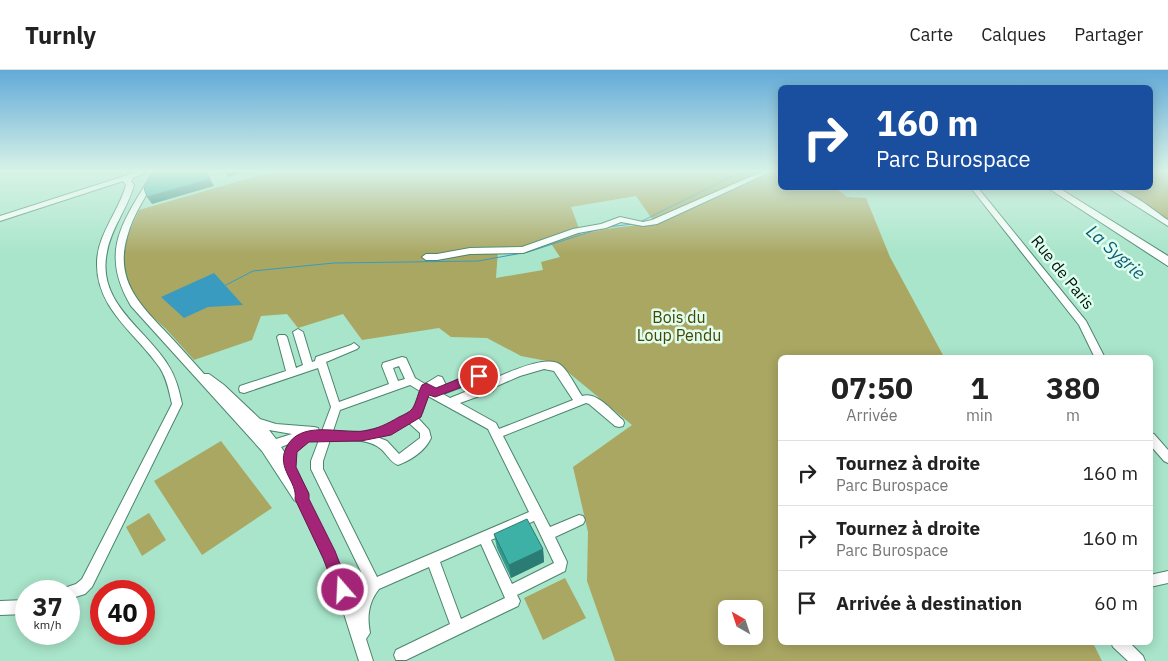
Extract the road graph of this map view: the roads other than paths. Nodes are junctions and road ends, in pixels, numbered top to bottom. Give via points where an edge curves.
1 (47, 200) edge
2 (54, 200) edge
3 (125, 200) edge
4 (140, 200) edge
5 (704, 200) edge
6 (983, 200) edge
7 (1072, 200) edge
8 (1082, 200) edge
9 (1133, 200) edge
10 (0, 214) edge
11 (0, 218) edge
12 (1168, 224) edge
13 (1168, 255) edge
14 (426, 257) dead end
15 (1168, 262) edge
16 (298, 332) dead end
17 (282, 337) dead end
18 (354, 347) dead end
19 (1099, 355) edge
20 (321, 363) junction
21 (309, 367) junction
22 (197, 371) junction
23 (292, 373) junction
24 (411, 381) junction
25 (492, 383) junction
26 (395, 386) junction
27 (244, 389) dead end
28 (435, 390) junction
29 (579, 401) junction
30 (451, 402) junction
31 (336, 407) junction
32 (410, 417) junction
33 (254, 422) junction
34 (619, 423) dead end
35 (288, 429) junction
36 (386, 431) junction
37 (497, 434) junction
38 (327, 435) junction
39 (361, 436) junction
40 (306, 437) junction
41 (1153, 440) edge
42 (383, 444) junction
43 (270, 445) junction
44 (1168, 458) edge
45 (290, 467) junction
46 (302, 499) junction
47 (538, 514) junction
48 (579, 520) dead end
49 (547, 534) junction
50 (484, 538) junction
51 (433, 560) junction
52 (1168, 577) edge
53 (1153, 580) edge
54 (374, 585) junction
55 (80, 589) edge
56 (509, 592) junction
57 (15, 607) edge
58 (0, 608) edge
59 (458, 628) junction
60 (1121, 645) edge
61 (402, 655) dead end
62 (366, 661) edge
63 (370, 661) edge
64 (1138, 661) edge

1 - 10 street
2 - 11 street
3 - 55 street via 101,255 102,283 115,312 167,371 177,404 87,583
4 - 22 street via 120,243 119,275 134,304
5 - 14 street via 654,222 620,219 523,250 470,251
6 - 19 street, Rue de Paris via 1083,323
7 - 15 highway
8 - 13 highway
9 - 12 street
16 - 21 street
17 - 23 street
18 - 20 street via 320,360
20 - 21 street
20 - 31 street
21 - 23 street
22 - 33 street
22 - 43 street via 208,386
23 - 27 street
24 - 26 street
24 - 26 street via 402,361 387,366
24 - 28 street
25 - 28 street via 482,375
25 - 29 street via 545,364 555,366
25 - 30 street via 489,388
26 - 31 street
28 - 30 street
28 - 32 street
29 - 34 street via 592,400
29 - 37 street
30 - 37 street via 492,426
31 - 38 street
32 - 36 street
32 - 42 street via 426,435 424,444 398,460
33 - 35 street
33 - 43 street
35 - 38 street
35 - 43 street
36 - 39 street
36 - 42 street
37 - 47 street
38 - 39 street
38 - 40 street
38 - 54 street via 317,461 318,475
39 - 42 street
40 - 43 street
40 - 45 street via 291,450
41 - 44 street
43 - 45 street
43 - 46 street
45 - 46 street via 303,494
46 - 62 street via 338,575
47 - 49 street
47 - 50 street
48 - 49 street
49 - 56 street via 561,562 560,567
50 - 51 street
50 - 56 street
51 - 54 street
51 - 59 street
52 - 53 street
54 - 63 street via 365,599 360,622
56 - 59 street via 513,601
57 - 58 street
59 - 61 street
60 - 64 street

